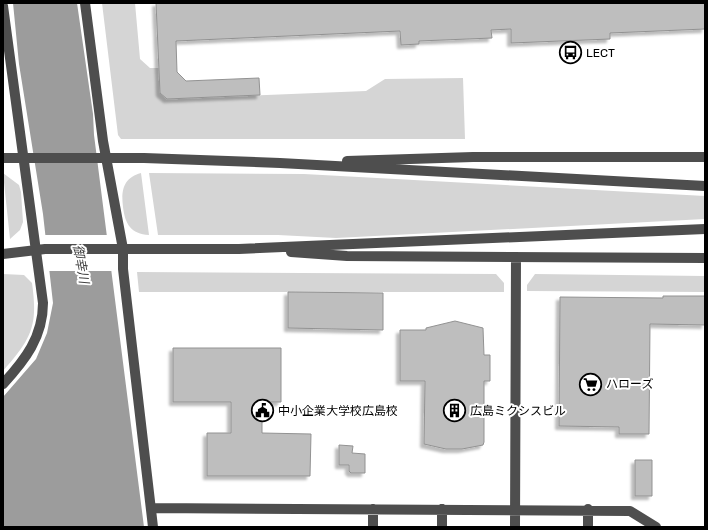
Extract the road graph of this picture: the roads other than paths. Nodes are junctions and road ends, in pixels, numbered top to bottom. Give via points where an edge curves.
1 (85, 3) edge
2 (3, 6) edge
3 (705, 157) edge
4 (3, 158) edge
5 (28, 158) junction
6 (102, 158) junction
7 (280, 163) junction
8 (705, 186) edge
9 (705, 229) edge
10 (239, 249) junction
11 (41, 250) junction
12 (123, 250) junction
13 (3, 254) edge
14 (516, 257) junction
15 (705, 258) edge
16 (3, 384) edge
17 (151, 508) junction
18 (373, 509) junction
19 (442, 509) junction
20 (515, 509) junction
21 (588, 509) junction
22 (154, 527) edge
23 (373, 527) edge
24 (442, 527) edge
25 (515, 527) edge
26 (588, 527) edge
27 (656, 527) edge

1 - 6 street
2 - 5 street
3 - 7 street via 481,157
4 - 5 street
5 - 6 street
5 - 11 street
6 - 7 street
6 - 12 street
7 - 8 street
9 - 10 street
10 - 12 street
10 - 14 street via 347,256
11 - 12 street
11 - 13 street
11 - 16 street via 41,325 32,349
12 - 17 street
14 - 15 street
14 - 20 street
17 - 18 street
17 - 22 street
18 - 19 street
18 - 23 street
19 - 20 street
19 - 24 street
20 - 21 street
20 - 25 street
21 - 26 street
21 - 27 street via 630,511

